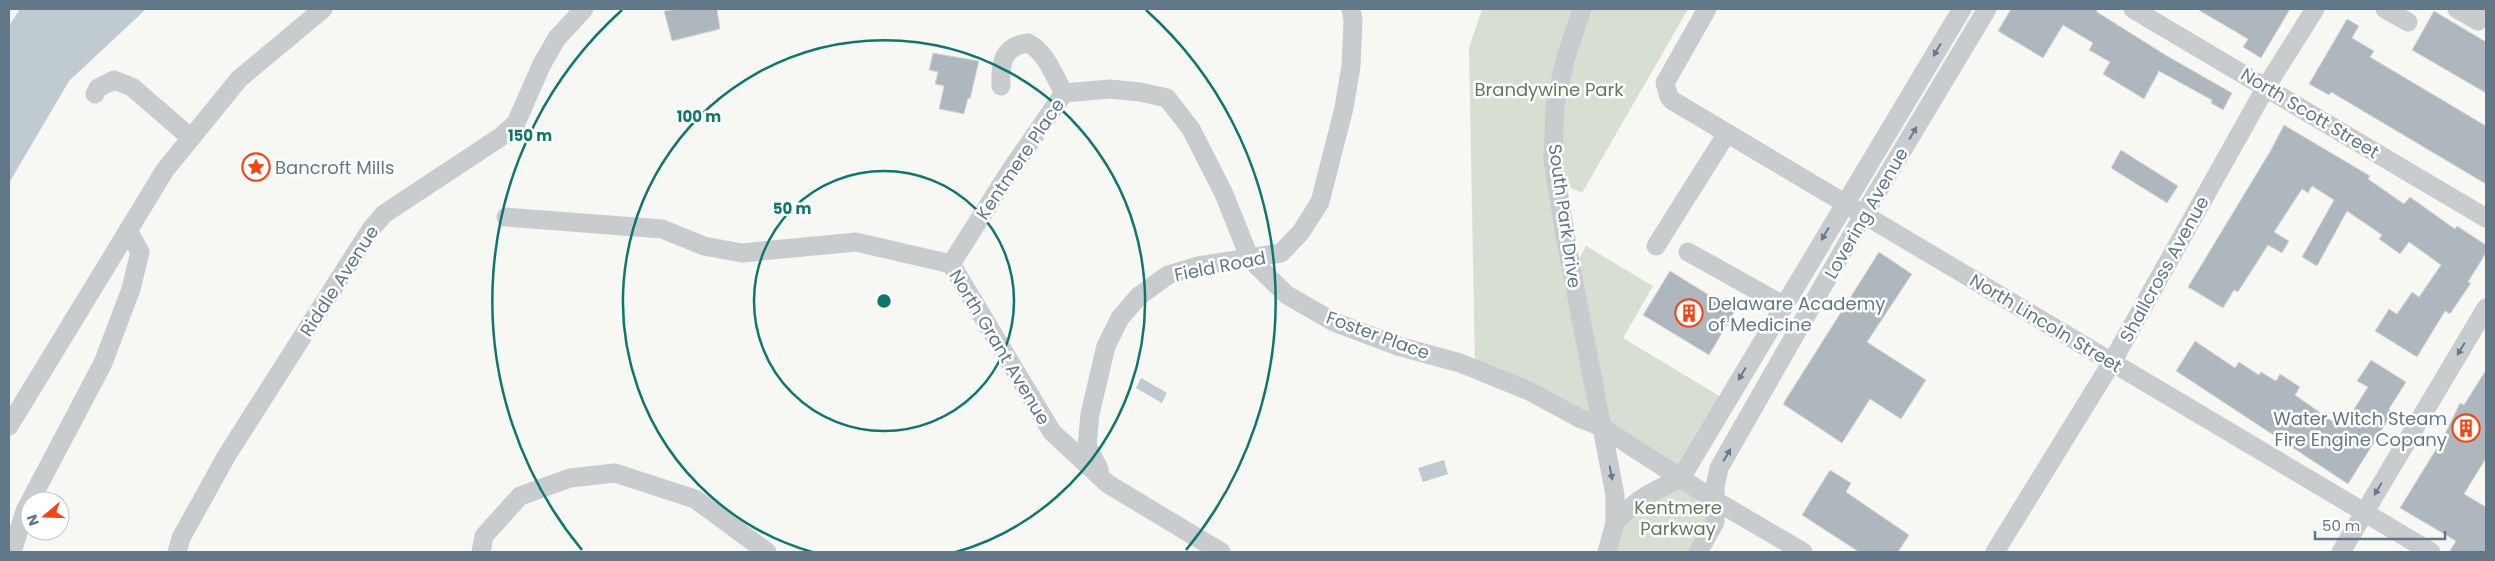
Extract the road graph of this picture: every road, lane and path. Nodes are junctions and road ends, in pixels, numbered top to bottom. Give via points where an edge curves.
1 (323, 9) edge
2 (584, 9) edge
3 (1350, 9) edge
4 (1582, 9) edge
5 (1707, 9) edge
6 (1962, 9) edge
7 (1987, 9) edge
8 (2134, 9) edge
9 (2314, 9) edge
10 (2385, 9) edge
11 (2457, 9) edge
12 (2486, 9) edge
13 (2408, 22) dead end
14 (1001, 86) dead end
15 (2266, 87) junction
16 (1140, 92) joint
17 (1064, 93) junction
18 (95, 94) dead end
19 (1727, 133) junction
20 (191, 138) junction
21 (1845, 202) junction
22 (1864, 214) junction
23 (506, 217) dead end
24 (2486, 218) edge
25 (128, 230) junction
26 (1656, 246) dead end
27 (1688, 252) dead end
28 (1250, 259) junction
29 (951, 264) junction
30 (1783, 305) junction
31 (2486, 308) edge
32 (2112, 362) junction
33 (9, 426) edge
34 (1600, 426) junction
35 (1680, 478) junction
36 (1108, 484) junction
37 (1716, 501) junction
38 (2365, 512) junction
39 (1615, 523) junction
40 (12, 552) edge
41 (177, 552) edge
42 (481, 552) edge
43 (767, 552) edge
44 (1221, 552) edge
45 (1607, 552) edge
46 (1698, 552) edge
47 (1803, 552) edge
48 (1995, 552) edge
49 (2341, 552) edge
50 (2431, 552) edge

1 - 20 street via 239,79
2 - 41 street, Riddle Avenue via 557,38 516,123 500,138 384,214 371,229 227,455
3 - 28 street, Field Road via 1353,20 1351,66 1344,108 1320,202 1301,232 1280,254
4 - 34 street, South Park Drive via 1555,105 1553,160
5 - 19 street, North Lincoln Street via 1665,83 1674,101
6 -> 21 street, Lovering Avenue
22 -> 7 street, Lovering Avenue
8 - 15 street, North Scott Street
9 - 15 street, Shallcross Avenue
10 - 13 street
11 - 12 street via 2478,21
14 - 17 street via 1000,66 1006,52 1028,43 1038,49
15 - 24 street, North Scott Street
15 - 32 street, Shallcross Avenue
16 - 17 street, Kentmere Place via 1110,89
16 - 28 street, Foster Place via 1167,98 1191,129 1224,194
17 - 29 street, Kentmere Place via 1010,170
18 - 20 street via 98,88 114,80 132,86
19 - 21 street, North Lincoln Street
19 - 26 street
20 - 25 street via 165,170
21 - 22 street, North Lincoln Street
21 -> 30 street, Lovering Avenue
22 - 32 street, North Lincoln Street
37 -> 22 street, Lovering Avenue via 1719,468
23 - 29 street, North Grant Avenue via 662,229 704,246 742,253 856,242
25 - 33 street
25 - 40 street via 140,252 131,289 103,363 24,511
27 - 30 street
28 - 34 street, Foster Place via 1287,295 1334,322 1398,346 1460,363 1529,390 1578,418
28 - 36 street, Field Road via 1198,266 1168,275 1138,296 1120,318 1106,346 1090,414 1087,446
29 - 36 street, North Grant Avenue via 1052,432
30 -> 35 street, Lovering Avenue
31 -> 38 street
32 - 38 street, North Lincoln Street
32 - 48 street, Shallcross Avenue
34 - 35 street, Foster Place
34 -> 39 street via 1615,496
35 - 37 street, Foster Place
35 - 39 street via 1647,493
36 - 44 street, North Grant Avenue
37 - 46 street via 1715,522
37 - 47 street, Foster Place
38 - 49 street
38 - 50 street, North Lincoln Street
39 - 45 street
42 - 43 street via 484,536 520,496 570,478 615,473 694,499

